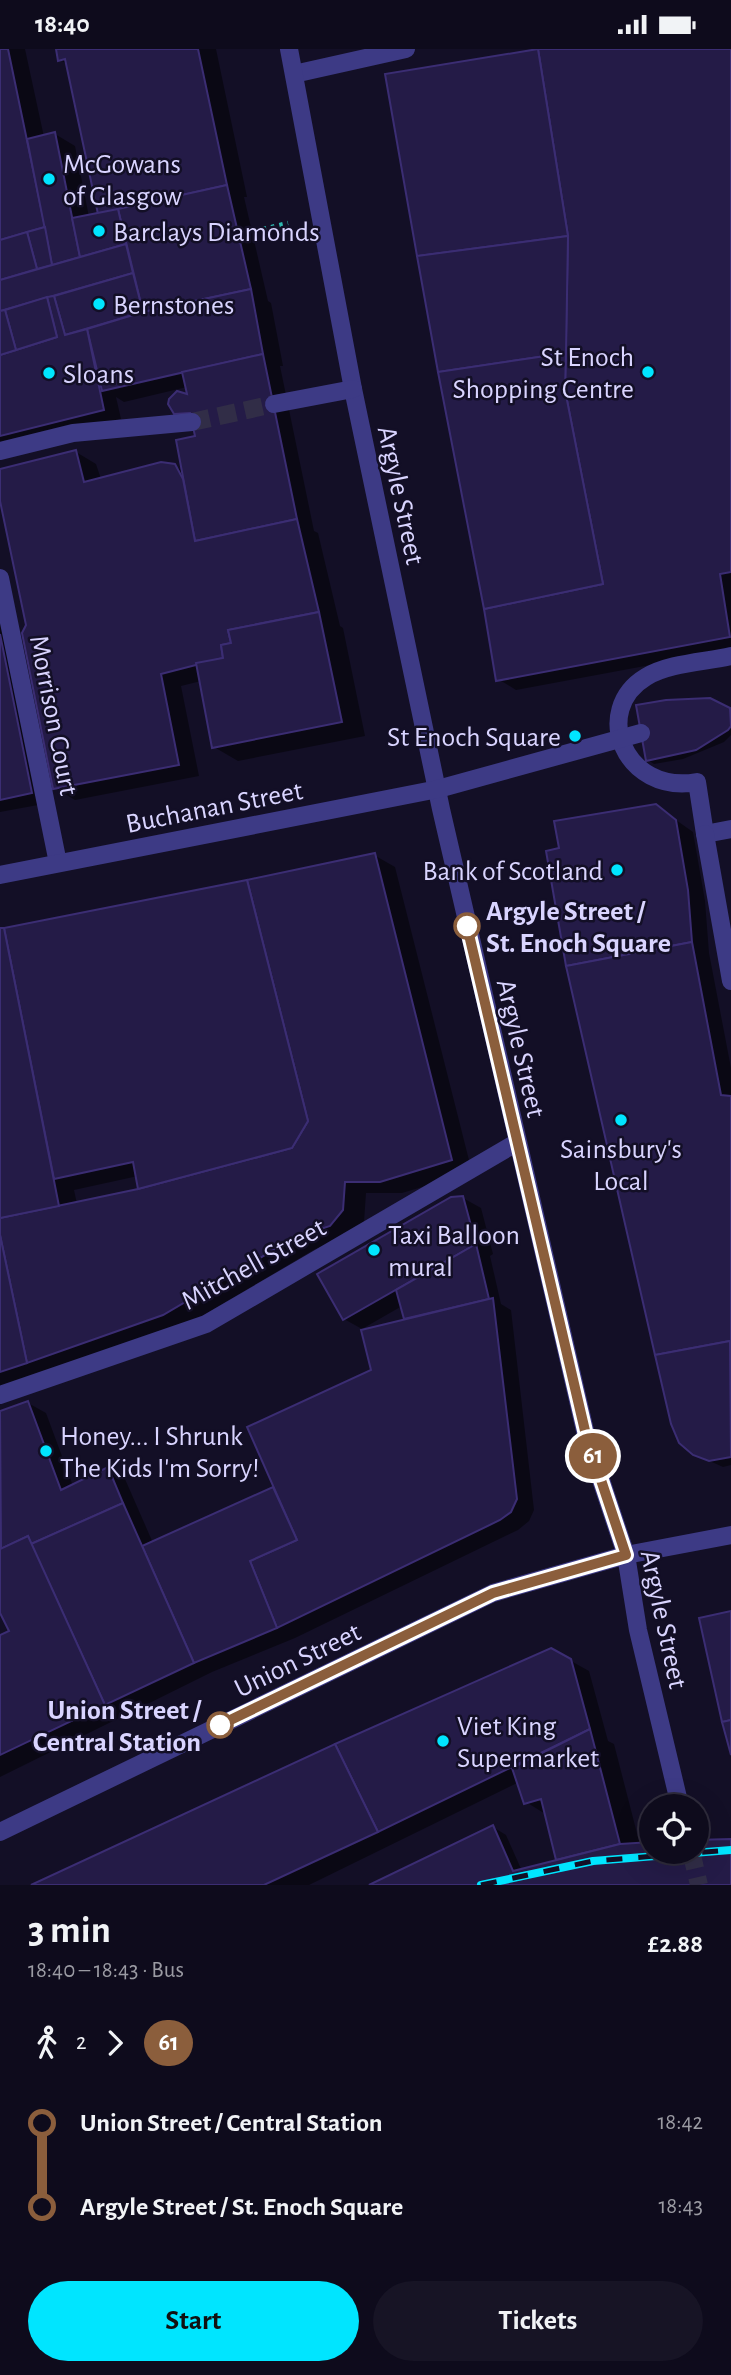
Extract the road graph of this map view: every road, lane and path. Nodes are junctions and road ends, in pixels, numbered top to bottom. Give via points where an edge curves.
1 (289, 49) edge
2 (405, 49) edge
3 (294, 74) junction
4 (320, 215) junction
5 (238, 235) dead end
6 (353, 389) junction
7 (274, 404) tunnel mouth
8 (192, 422) tunnel mouth
9 (0, 451) edge
10 (0, 578) edge
11 (731, 656) edge
12 (641, 733) dead end
13 (620, 739) junction
14 (438, 789) junction
15 (731, 829) edge
16 (705, 834) junction
17 (58, 863) junction
18 (0, 874) edge
19 (731, 981) edge
20 (516, 1143) junction
21 (0, 1395) edge
22 (731, 1535) edge
23 (626, 1555) junction
24 (677, 1794) edge
25 (0, 1832) edge

1 - 3 street, Argyle Street
2 - 3 street
3 - 4 street, Argyle Street
4 - 5 path
4 - 6 street, Argyle Street
6 - 7 street
6 - 14 street, Argyle Street
8 - 9 street via 73,433
10 - 17 street, Morrison Court
11 - 13 street via 647,676 623,703
12 - 13 street, Buchanan Street
13 - 14 street, Buchanan Street
13 - 16 street via 635,767 648,776 667,783 697,782
14 - 17 street, Buchanan Street
14 - 20 street, Argyle Street
15 - 16 street
16 - 19 street
17 - 18 street, Buchanan Street
20 - 21 street, Mitchell Street via 206,1324
20 - 23 street, Argyle Street via 586,1435
22 - 23 street, Union Street
23 - 24 street, Argyle Street
23 - 25 street, Union Street via 493,1593

